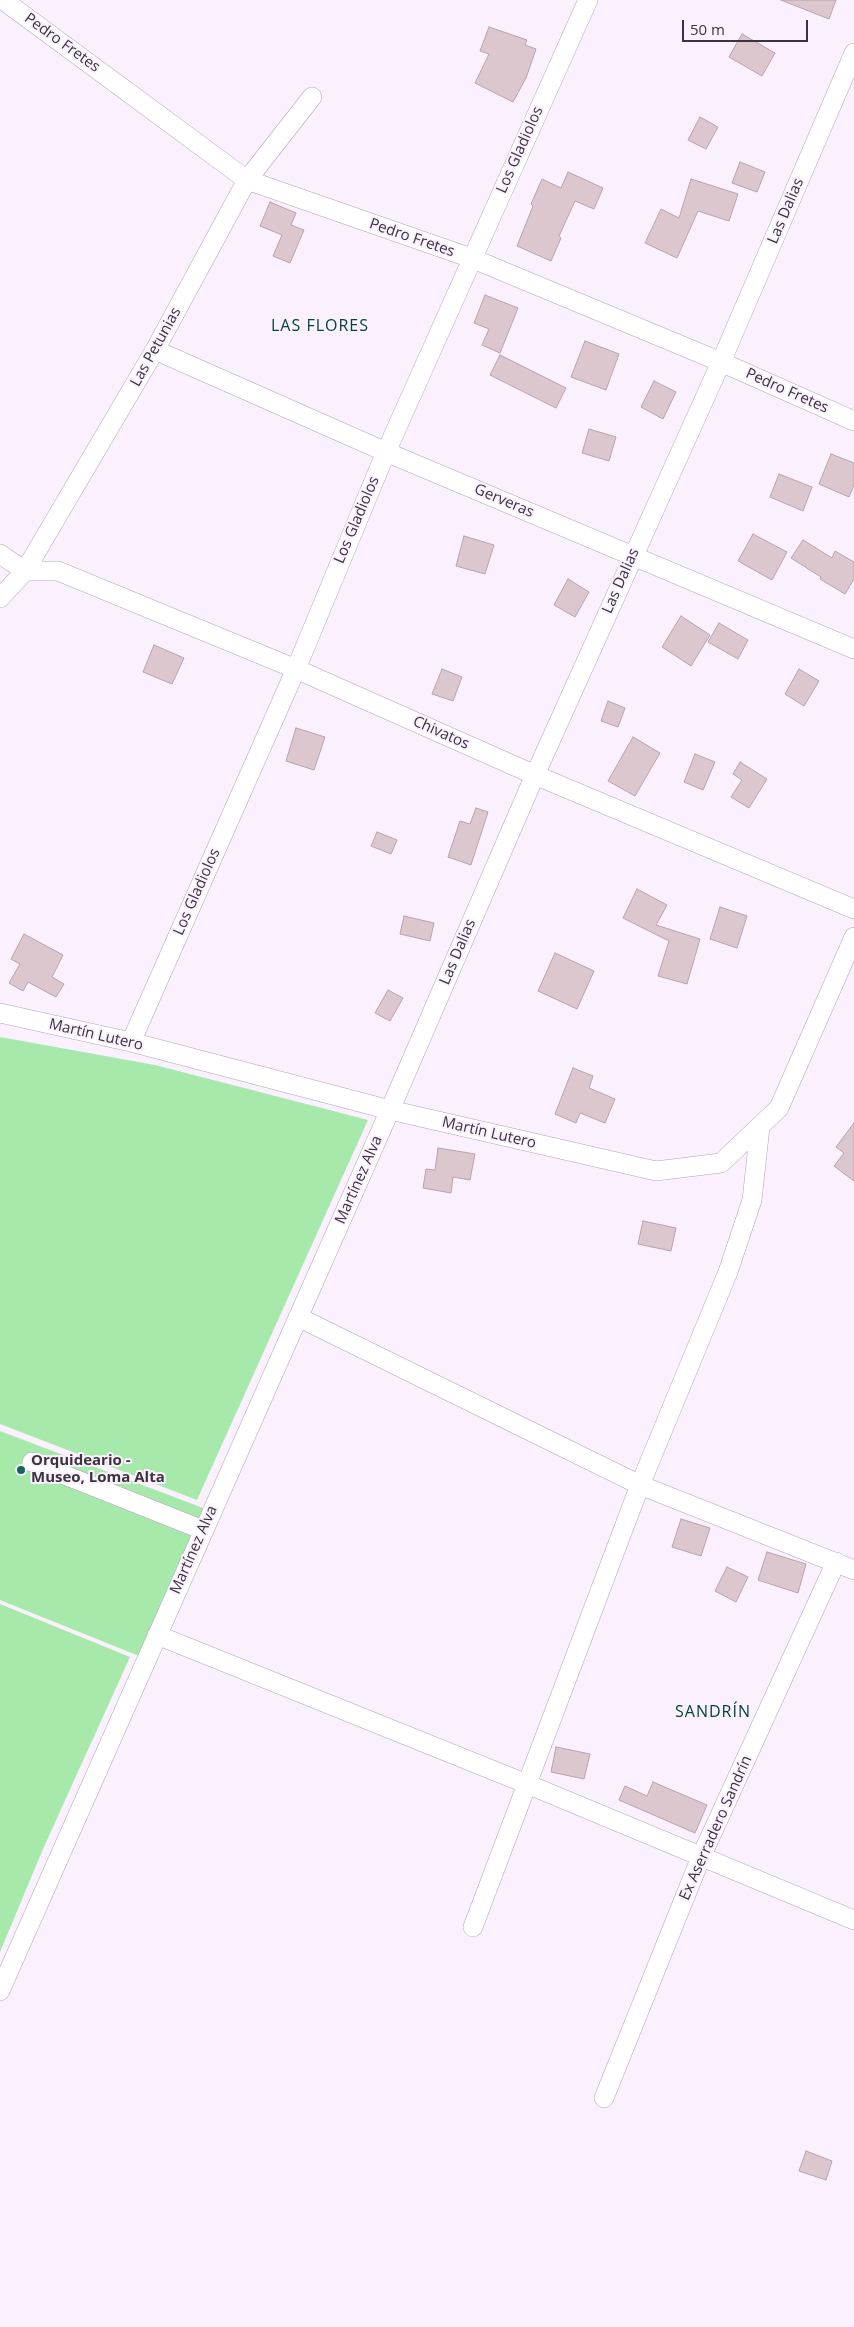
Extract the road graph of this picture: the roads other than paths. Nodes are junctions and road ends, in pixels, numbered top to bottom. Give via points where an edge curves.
1 (3, 0) edge
2 (588, 0) edge
3 (854, 53) edge
4 (312, 96) dead end
5 (247, 180) junction
6 (471, 258) junction
7 (156, 350) junction
8 (722, 362) junction
9 (854, 421) edge
10 (386, 452) junction
11 (0, 554) edge
12 (633, 555) junction
13 (25, 572) junction
14 (0, 598) edge
15 (854, 649) edge
16 (296, 669) junction
17 (535, 775) junction
18 (854, 909) edge
19 (854, 937) edge
20 (0, 1013) edge
21 (131, 1042) junction
22 (390, 1110) junction
23 (760, 1127) junction
24 (298, 1317) junction
25 (32, 1462) dead end
26 (640, 1485) junction
27 (204, 1530) junction
28 (836, 1562) junction
29 (854, 1570) edge
30 (157, 1635) junction
31 (527, 1784) junction
32 (701, 1857) junction
33 (854, 1920) edge
34 (473, 1927) dead end
35 (0, 1991) edge
36 (604, 2098) dead end

1 - 5 street, Pedro Fretes
2 - 6 street, Los Gladiolos
3 - 8 street, Las Dalias
4 - 5 street, Las Petunias
5 - 6 street, Pedro Fretes
5 - 7 street, Las Petunias
6 - 8 street, Pedro Fretes
6 - 10 street, Los Gladiolos
7 - 10 street, Gerveras
7 - 13 street, Las Petunias
8 - 9 street, Pedro Fretes
8 - 12 street, Las Dalias
10 - 12 street, Gerveras
10 - 16 street, Los Gladiolos
11 - 13 street
12 - 15 street, Gerveras
12 - 17 street, Las Dalias
13 - 14 street, Las Petunias
13 - 16 street, Chivatos via 58,571
16 - 17 street, Chivatos
16 - 21 street, Los Gladiolos
17 - 18 street, Chivatos
17 - 22 street, Las Dalias
19 - 23 street, Martín Lutero via 779,1108
20 - 21 street, Martín Lutero
21 - 22 street, Martín Lutero
22 - 23 street, Martín Lutero via 656,1171 721,1163
22 - 24 street, Martínez Alva
23 - 26 street via 752,1200 728,1272
24 - 26 street
24 - 27 street, Martínez Alva
25 - 27 street
26 - 28 street
26 - 31 street
27 - 30 street, Martínez Alva
28 - 29 street
28 - 32 street, Ex Aserradero Sandrín
30 - 31 street
30 - 35 street, Martínez Alva
31 - 32 street
31 - 34 street
32 - 33 street
32 - 36 street, Ex Aserradero Sandrín

